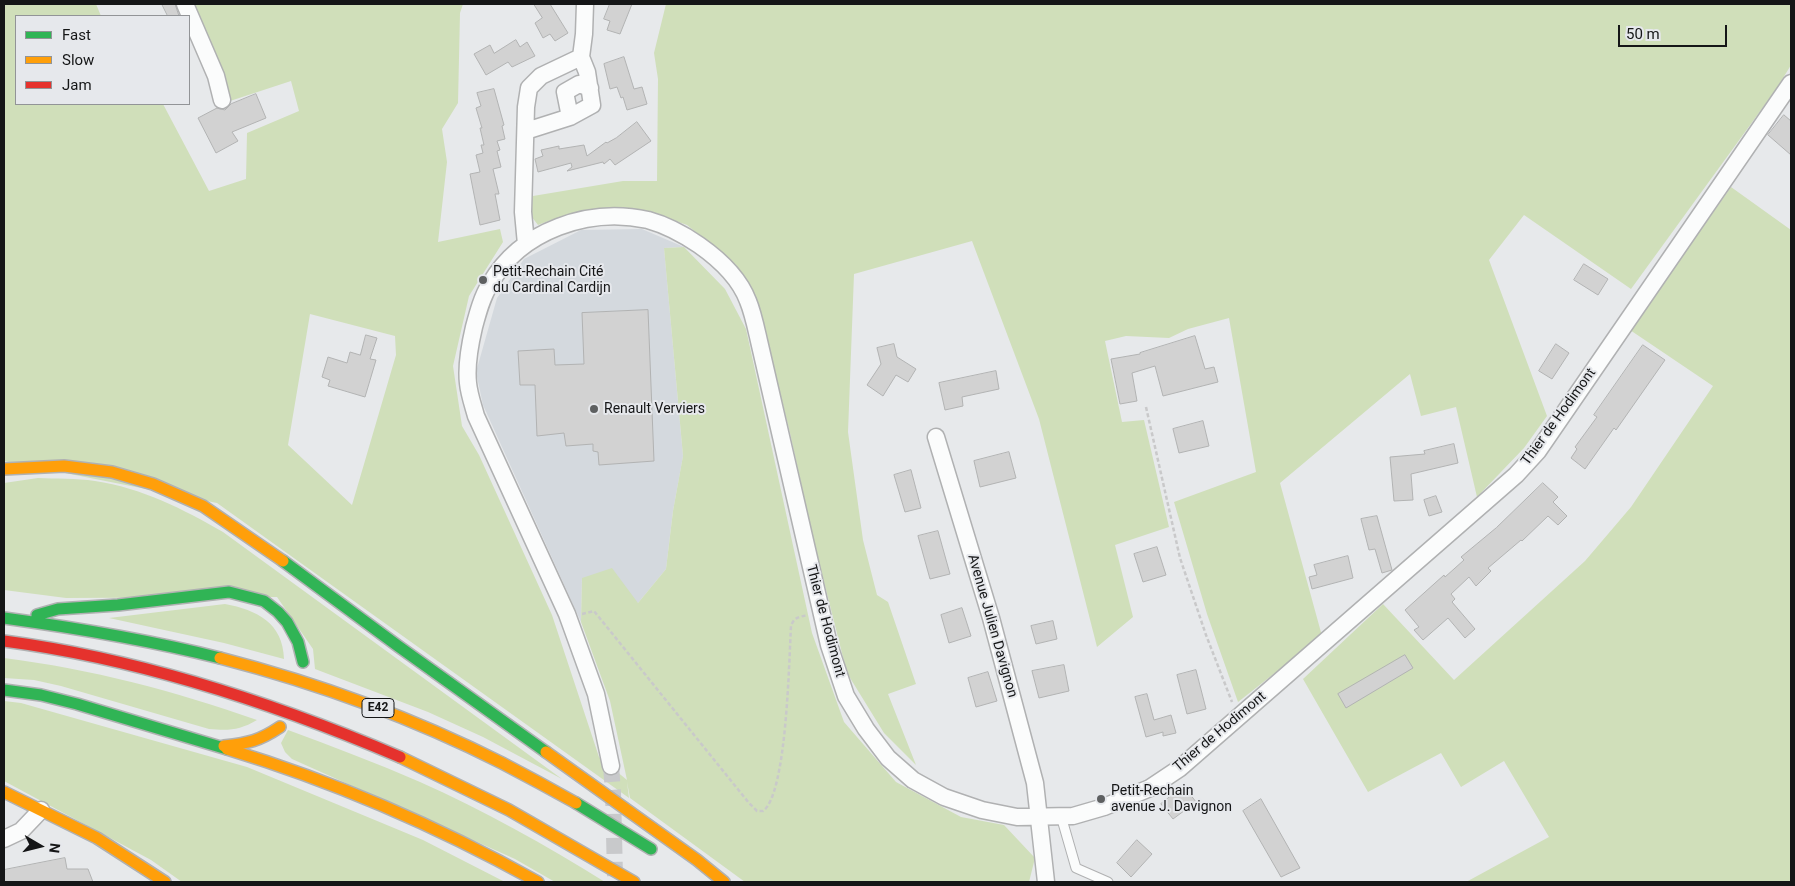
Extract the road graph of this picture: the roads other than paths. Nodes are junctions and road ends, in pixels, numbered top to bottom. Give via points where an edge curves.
1 (585, 4) edge
2 (190, 16) edge
3 (581, 57) junction
4 (1791, 83) edge
5 (590, 88) junction
6 (222, 100) dead end
7 (570, 117) junction
8 (526, 131) junction
9 (526, 244) junction
10 (936, 437) dead end
11 (4, 470) edge
12 (4, 618) edge
13 (22, 620) junction
14 (4, 641) edge
15 (303, 662) dead end
16 (4, 690) edge
17 (280, 727) dead end
18 (220, 747) junction
19 (611, 766) tunnel mouth
20 (4, 792) edge
21 (41, 810) junction
22 (1040, 816) junction
23 (1061, 816) junction
24 (4, 839) edge
25 (661, 856) dead end
26 (138, 864) junction
27 (146, 882) edge
28 (165, 882) edge
29 (538, 882) edge
30 (634, 882) edge
31 (724, 882) edge
32 (1046, 882) edge
33 (1108, 882) edge

1 - 3 street
2 - 6 street via 216,76
3 - 5 street
3 - 8 street via 540,76 529,88
4 - 23 street, Thier de Hodimont via 1538,452 1516,475 1180,768 1150,788 1104,807
5 - 7 street via 592,105
5 - 7 street via 579,84 565,92
7 - 8 street
8 - 9 street via 523,212
9 - 19 street, Thier de Hodimont via 505,263 479,307 470,345 468,384 476,416 569,621 596,694
9 - 22 street, Thier de Hodimont via 558,226 589,218 622,216 649,220 681,232 724,264 748,300 753,316 829,645 846,696 888,758 913,780 944,797 982,810
10 - 22 street, Avenue Julien Davignon via 994,627 1035,783
11 - 31 main road via 64,466 112,472 153,484 203,506 263,546
12 - 13 main road, E42
13 - 15 main road via 58,609 230,592 264,601 278,612 298,642
13 - 25 main road, E42 via 94,630 178,648 251,665 338,693 476,750 614,824
14 - 30 main road via 174,676 325,726 458,782
16 - 18 main road via 29,692
17 - 18 main road via 262,739
18 - 29 main road via 295,770 378,803
20 - 21 main road
21 - 24 street via 21,831
21 - 26 main road via 97,838
22 - 23 street, Thier de Hodimont
22 - 32 street, Avenue Julien Davignon
23 - 33 lane via 1076,868
26 - 27 main road
26 - 28 main road

